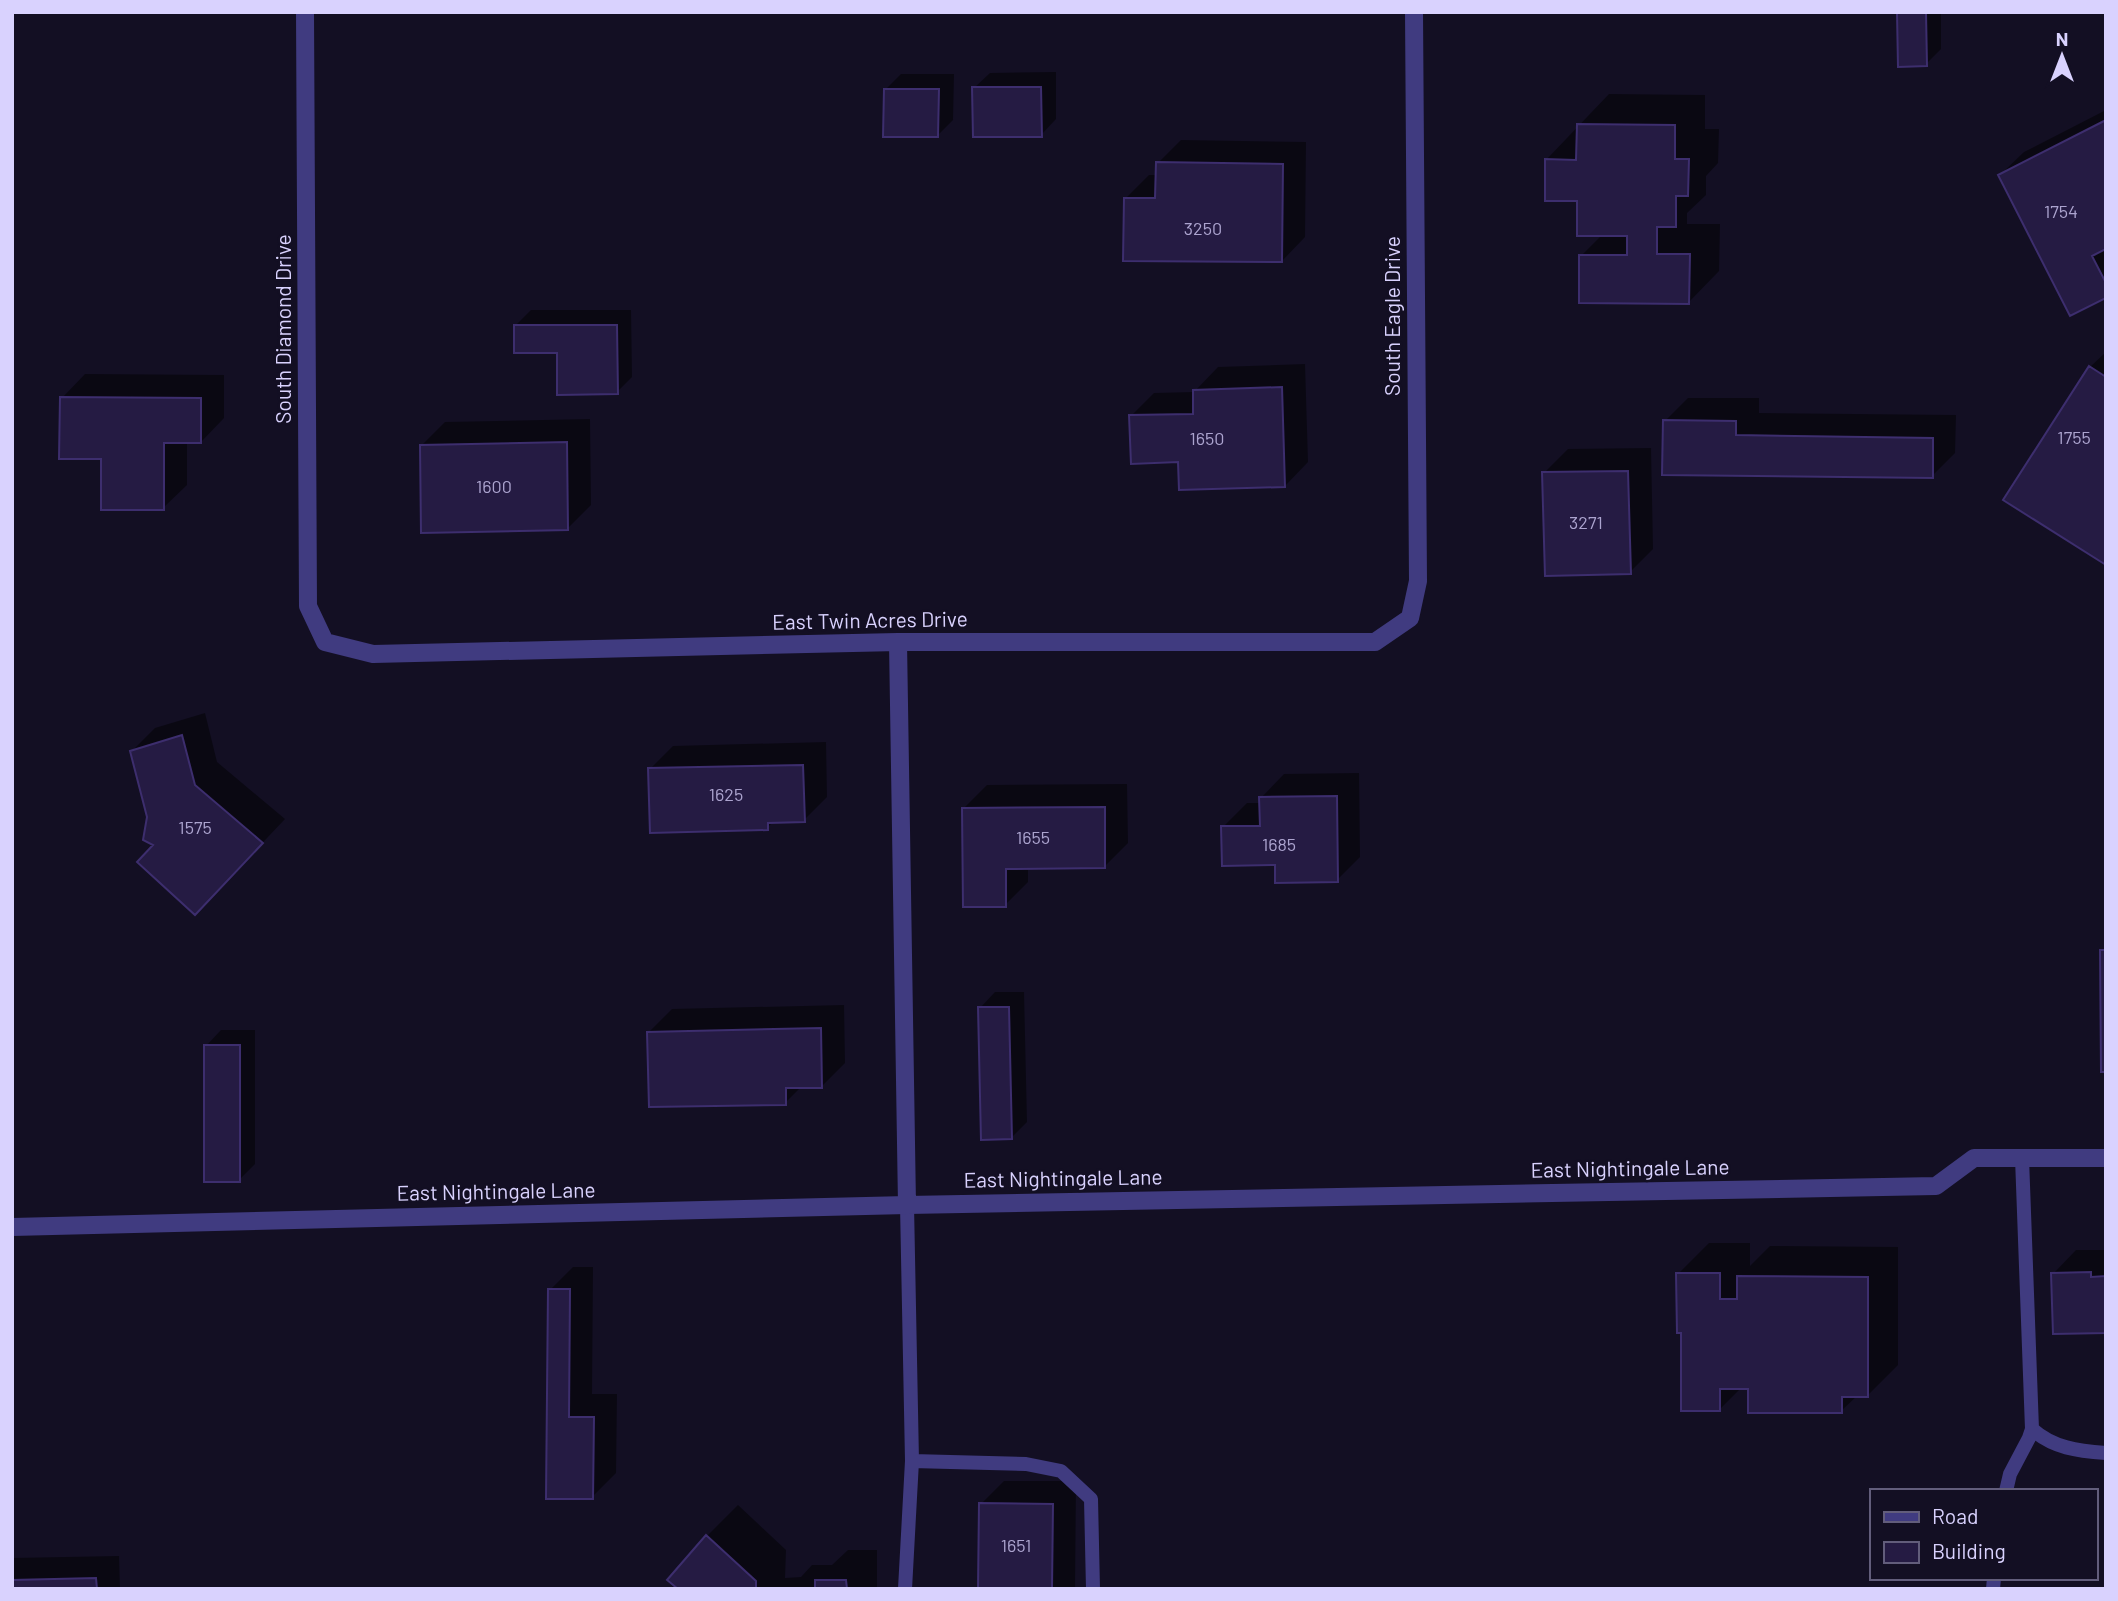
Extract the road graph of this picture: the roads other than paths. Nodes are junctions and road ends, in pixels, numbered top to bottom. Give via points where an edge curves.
1 (305, 12) edge
2 (1414, 12) edge
3 (1410, 618) joint
4 (325, 642) joint
5 (898, 642) junction
6 (2022, 1158) junction
7 (2106, 1158) edge
8 (907, 1205) junction
9 (12, 1227) edge
10 (2032, 1429) junction
11 (2106, 1453) edge
12 (912, 1461) junction
13 (2006, 1489) edge
14 (905, 1589) edge
15 (1093, 1589) edge

1 - 4 street, South Diamond Drive via 308,606
2 - 3 street, South Eagle Drive via 1418,581
3 - 5 street, East Twin Acres Drive via 1375,642
4 - 5 street, East Twin Acres Drive via 373,654
5 - 8 street
6 - 7 street, East Nightingale Lane
6 - 8 street, East Nightingale Lane via 1974,1158 1936,1186
6 - 10 lane
8 - 9 street, East Nightingale Lane
8 - 12 lane
10 - 11 lane via 2066,1448
10 - 13 lane
12 - 14 lane
12 - 15 lane via 1026,1464 1061,1471 1091,1499

